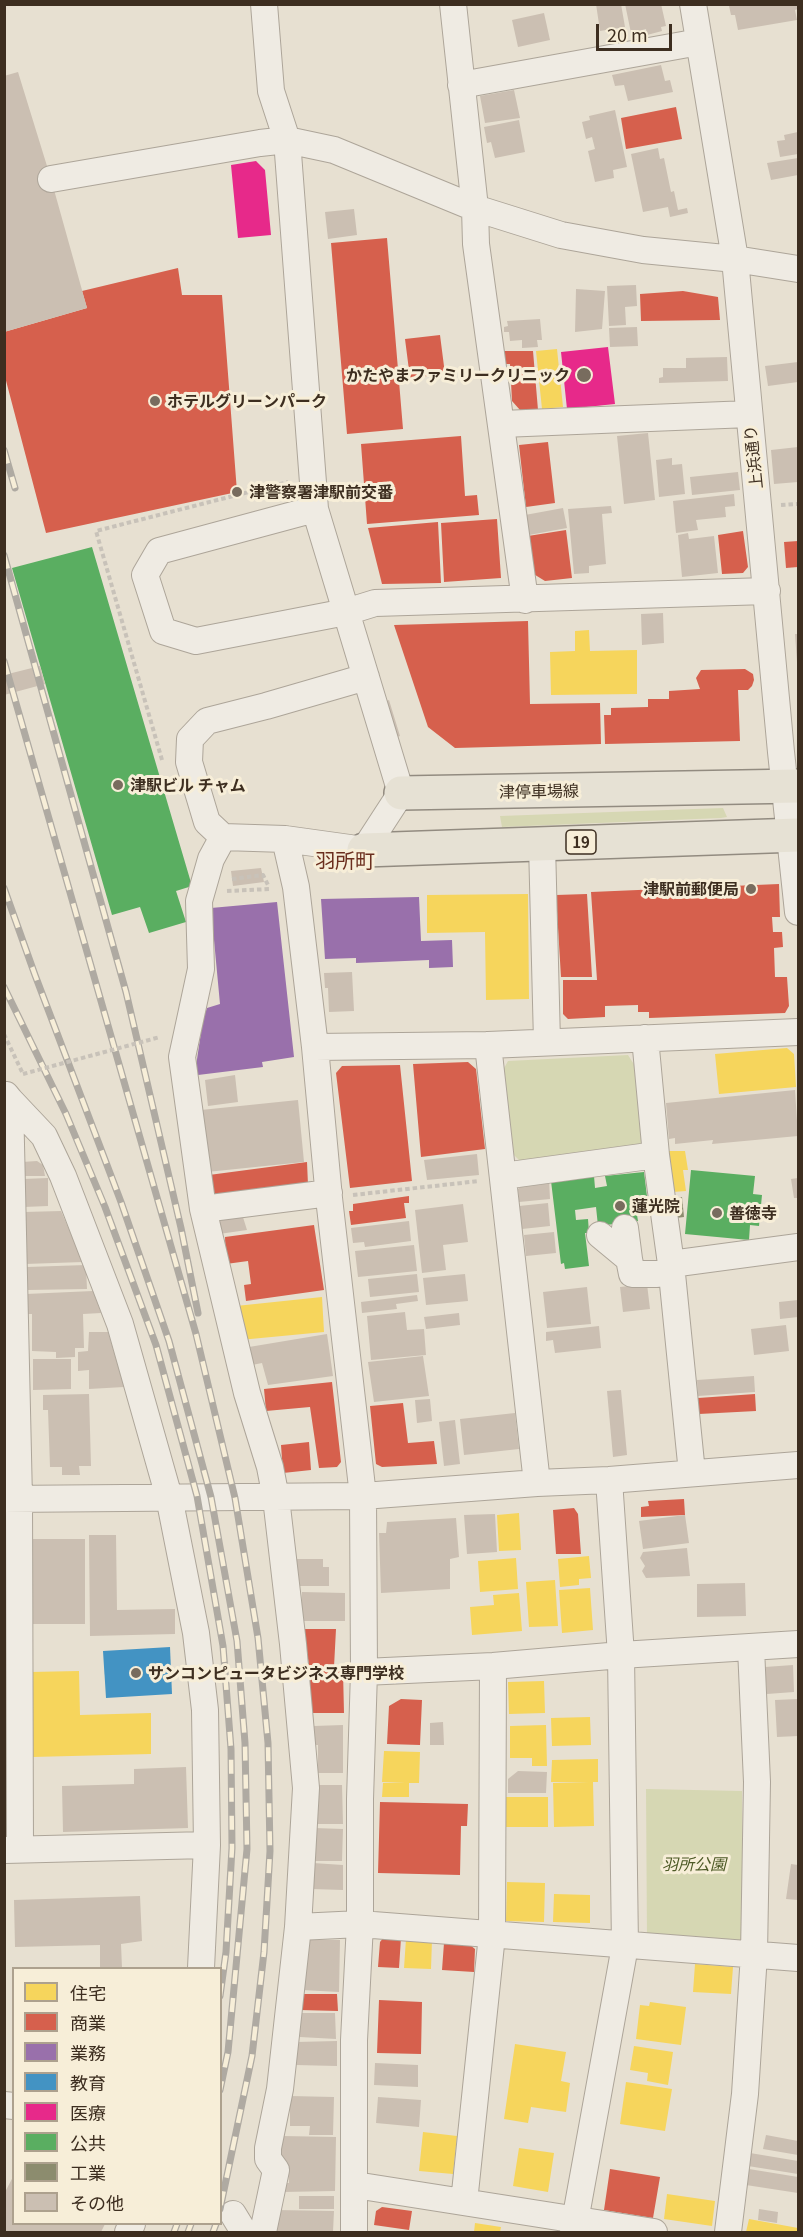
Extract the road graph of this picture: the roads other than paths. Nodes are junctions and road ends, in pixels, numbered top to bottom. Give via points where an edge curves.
1 (264, 4) edge
2 (453, 4) edge
3 (693, 4) edge
4 (699, 42) junction
5 (461, 85) junction
6 (287, 140) junction
7 (51, 179) dead end
8 (475, 208) junction
9 (735, 259) junction
10 (798, 268) edge
11 (749, 414) junction
12 (502, 424) junction
13 (315, 508) junction
14 (767, 591) junction
15 (525, 600) junction
16 (346, 612) junction
17 (366, 677) junction
18 (792, 786) edge
19 (401, 793) junction
20 (795, 835) edge
21 (223, 837) junction
22 (285, 839) junction
23 (542, 844) junction
24 (364, 850) junction
25 (798, 912) edge
26 (798, 1032) edge
27 (645, 1038) junction
28 (547, 1042) junction
29 (488, 1045) junction
30 (315, 1047) junction
31 (8, 1097) edge
32 (656, 1155) junction
33 (503, 1176) junction
34 (329, 1196) junction
35 (203, 1209) junction
36 (625, 1228) dead end
37 (600, 1235) dead end
38 (798, 1247) edge
39 (629, 1259) junction
40 (664, 1269) junction
41 (798, 1466) edge
42 (692, 1473) junction
43 (609, 1480) junction
44 (537, 1483) junction
45 (363, 1496) junction
46 (169, 1497) junction
47 (276, 1498) junction
48 (12, 1499) edge
49 (798, 1644) edge
50 (751, 1648) junction
51 (621, 1655) junction
52 (493, 1666) junction
53 (364, 1672) junction
54 (207, 1845) junction
55 (12, 1850) edge
56 (360, 1924) junction
57 (298, 1927) junction
58 (492, 1935) junction
59 (624, 1946) junction
60 (754, 1954) junction
61 (798, 1958) edge
62 (201, 1967) edge
63 (355, 2185) junction
64 (464, 2202) junction
65 (574, 2226) edge
66 (263, 2232) edge
67 (354, 2232) edge
68 (654, 2232) edge
69 (728, 2232) edge

1 - 6 street via 271,91
2 - 5 street
3 - 4 street, 上浜通り
4 - 5 street
4 - 9 street, 上浜通り
5 - 8 street
6 - 7 street
6 - 8 street via 334,150
6 - 13 street
8 - 9 street via 561,235 643,250
8 - 12 street via 476,244
9 - 10 street
9 - 11 street, 上浜通り
11 - 12 street
11 - 14 street, 上浜通り
12 - 15 street
13 - 16 street
13 - 16 street via 159,551 146,575 163,631 196,641
14 - 15 street
14 - 18 street, 上浜通り
15 - 16 street via 375,603
16 - 17 street
17 - 19 street
17 - 21 street via 207,721 190,739 189,762 207,822
18 - 19 main road, 津停車場線
18 - 20 street, 上浜通り
19 - 24 street
20 - 23 main road, 19
20 - 25 street, 上浜通り
21 - 22 street
21 - 35 street via 211,859 199,901 201,969 182,1057
22 - 24 street
22 - 30 street via 296,887
23 - 24 main road, 19
23 - 28 street
26 - 27 street
27 - 28 street
27 - 32 street
28 - 29 street
29 - 30 street
29 - 33 street
30 - 34 street
31 - 46 street via 44,1136 63,1176 120,1324
31 - 48 street
32 - 33 street
32 - 40 street
33 - 44 street
34 - 35 street
34 - 45 street
35 - 47 street
36 - 39 street
37 - 39 street
38 - 40 street
39 - 40 street via 632,1274
40 - 42 street
41 - 42 street
42 - 43 street
43 - 44 street
43 - 51 street
44 - 45 street
45 - 47 street
45 - 53 street
46 - 47 street
46 - 48 street
46 - 54 street via 196,1633 205,1710
47 - 57 street via 306,1788
48 - 55 street
49 - 50 street
50 - 51 street
50 - 60 street via 757,1782
51 - 52 street
51 - 59 street
52 - 53 street
52 - 58 street
53 - 56 street
54 - 55 street
54 - 62 street
56 - 57 street
56 - 58 street
56 - 63 street via 354,2040
57 - 66 street via 280,2089 268,2148 268,2159 276,2170
58 - 59 street
58 - 64 street
59 - 60 street
59 - 65 street
60 - 61 street
60 - 69 street via 745,2094
63 - 64 street
63 - 67 street
64 - 65 street
65 - 68 street

